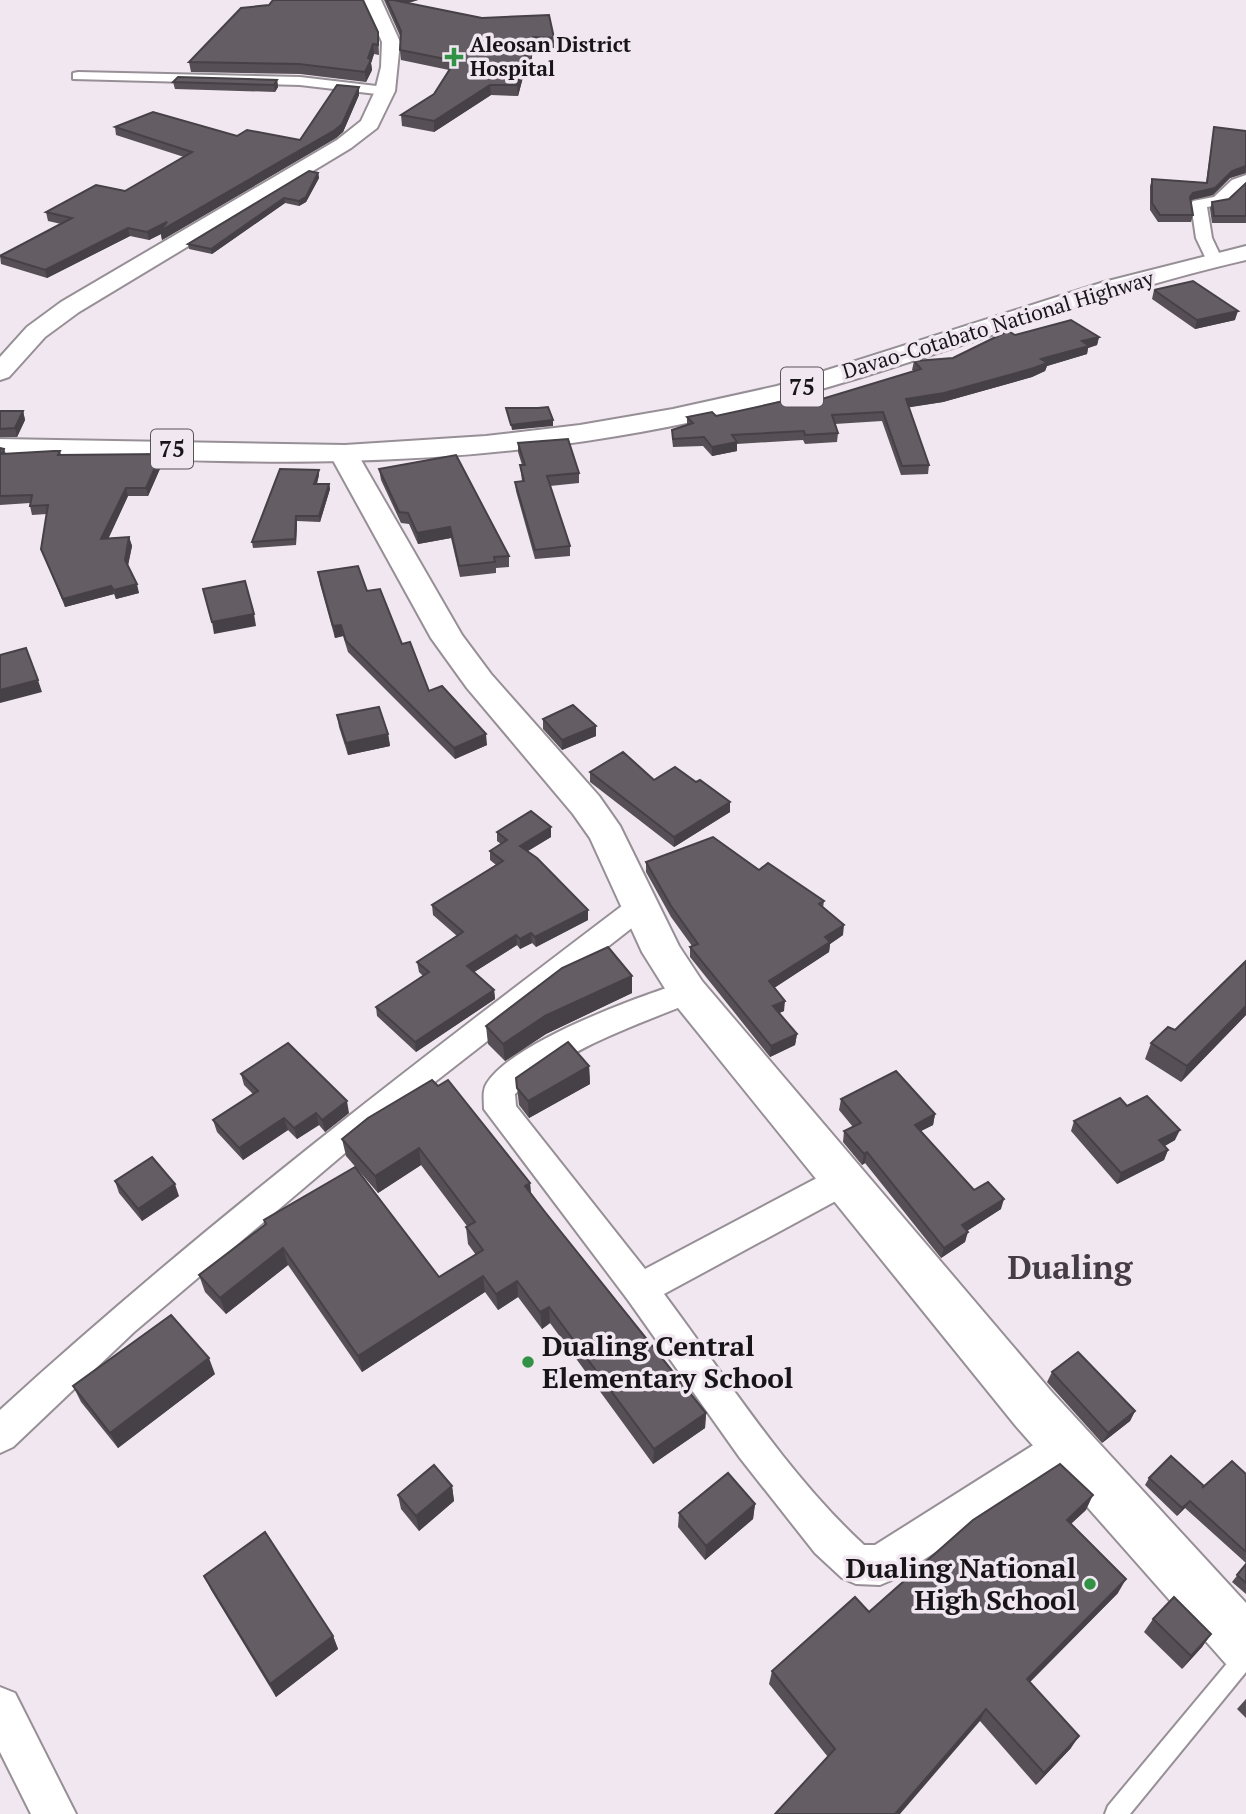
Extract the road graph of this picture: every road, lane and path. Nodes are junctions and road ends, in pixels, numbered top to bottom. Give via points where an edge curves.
1 (372, 0) edge
2 (78, 76) dead end
3 (385, 91) junction
4 (1246, 180) edge
5 (1246, 253) edge
6 (1214, 259) junction
7 (0, 372) edge
8 (0, 447) edge
9 (343, 453) junction
10 (641, 906) junction
11 (688, 992) junction
12 (844, 1181) junction
13 (640, 1289) junction
14 (0, 1434) edge
15 (1067, 1445) junction
16 (1246, 1644) edge
17 (1246, 1656) edge
18 (0, 1709) edge
19 (54, 1814) edge
20 (1115, 1814) edge

1 - 3 main road via 391,42
2 - 3 street via 300,81
3 - 7 main road via 370,124 344,145 70,307 36,332
4 - 6 street via 1219,201 1199,204 1204,238
5 - 6 main road, Davao-Cotabato National Highway / 75
6 - 9 main road, Davao-Cotabato National Highway / 75 via 789,391 720,408 553,437
8 - 9 main road, Davao-Cotabato National Highway / 75
9 - 10 main road via 447,638 586,805 613,846
10 - 11 main road via 662,952
10 - 14 street via 337,1141 122,1321
11 - 12 main road
11 - 13 street via 566,1040 522,1067 499,1089 500,1109
12 - 13 street
12 - 15 main road
13 - 15 street via 753,1445 829,1539 856,1563 880,1566
15 - 16 main road
17 - 20 lane
18 - 19 street

